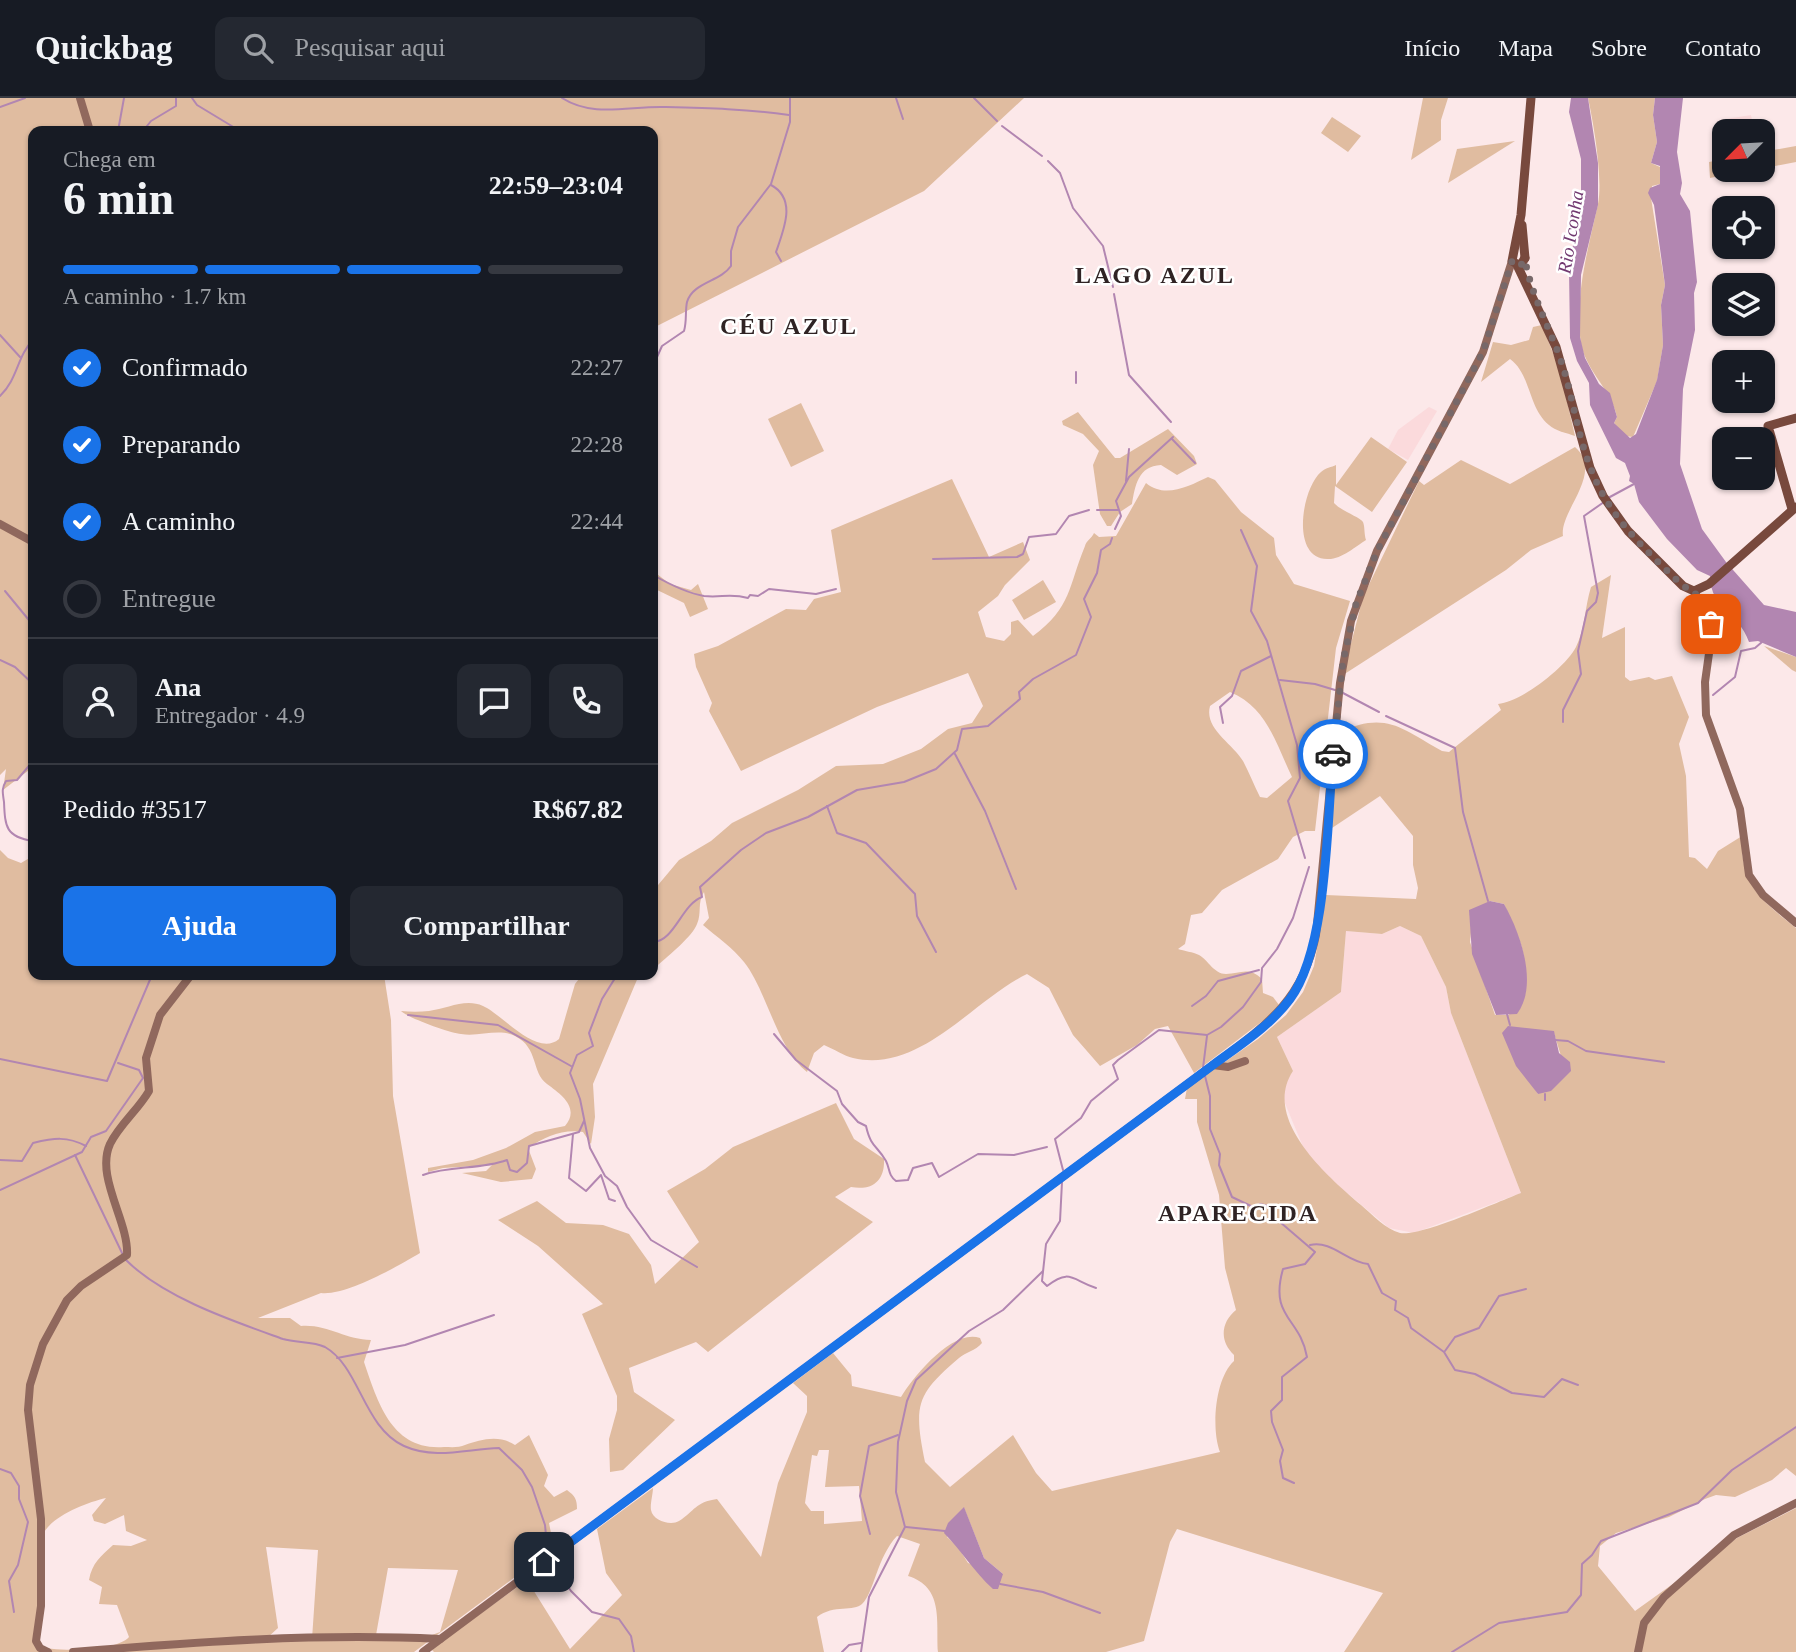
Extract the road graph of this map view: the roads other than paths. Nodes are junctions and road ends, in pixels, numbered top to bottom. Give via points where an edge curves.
1 (80, 98) edge
2 (1531, 98) edge
3 (88, 126) edge
4 (1518, 262) junction
5 (1796, 418) edge
6 (1794, 508) edge
7 (0, 524) edge
8 (28, 539) edge
9 (1694, 591) junction
10 (1796, 923) edge
11 (187, 980) edge
12 (1245, 1061) dead end
13 (1213, 1065) junction
14 (1796, 1503) edge
15 (440, 1639) junction
16 (48, 1652) edge
17 (74, 1652) edge
18 (423, 1652) edge
19 (1638, 1652) edge

1 - 3 main road
2 - 4 main road
4 - 9 main road via 1561,361 1590,468 1603,496 1628,531 1683,586
4 - 13 main road via 1508,276 1483,352 1377,551 1351,621 1338,694 1316,935 1306,970 1281,1010
5 - 6 main road via 1768,426
6 - 9 main road via 1709,584
7 - 8 main road
9 - 10 main road via 1712,632 1706,715 1740,809 1749,875 1763,895
11 - 16 main road via 160,1015 146,1058 149,1091 108,1151 127,1255 67,1300 43,1344 30,1385 29,1422 41,1531 36,1641
12 - 13 main road
13 - 15 main road
14 - 19 main road via 1734,1535 1664,1597 1644,1623
15 - 17 main road via 294,1637
15 - 18 main road

